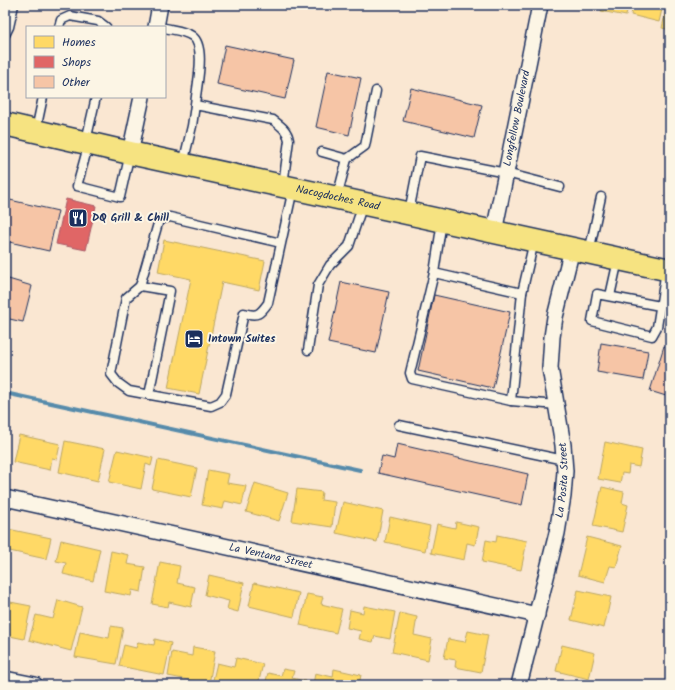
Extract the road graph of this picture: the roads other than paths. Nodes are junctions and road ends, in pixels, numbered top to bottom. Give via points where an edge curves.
1 (14, 5) edge
2 (160, 5) edge
3 (540, 5) edge
4 (59, 26) edge
5 (105, 26) edge
6 (160, 26) edge
7 (166, 28) edge
8 (6, 30) edge
9 (376, 91) dead end
10 (43, 98) edge
11 (94, 98) edge
12 (142, 98) edge
13 (195, 105) junction
14 (5, 124) edge
15 (36, 131) junction
16 (88, 142) junction
17 (322, 152) dead end
18 (130, 153) junction
19 (347, 158) junction
20 (184, 165) junction
21 (506, 173) junction
22 (560, 186) dead end
23 (288, 187) junction
24 (601, 197) dead end
25 (337, 198) junction
26 (364, 203) junction
27 (409, 213) junction
28 (442, 220) junction
29 (494, 232) junction
30 (534, 240) junction
31 (281, 243) junction
32 (580, 251) junction
33 (618, 259) junction
34 (668, 270) edge
35 (434, 273) junction
36 (140, 286) junction
37 (522, 293) junction
38 (610, 296) junction
39 (660, 306) junction
40 (308, 350) dead end
41 (149, 395) junction
42 (511, 401) junction
43 (557, 405) junction
44 (399, 425) dead end
45 (564, 460) junction
46 (5, 498) edge
47 (537, 614) junction
48 (5, 678) edge
49 (35, 685) edge
50 (519, 685) edge

1 - 8 lane
2 - 6 street
3 - 21 street, Longfellow Boulevard
4 - 5 lane via 61,20 70,16 98,21
7 - 13 lane via 192,35 197,40 200,59
9 - 19 lane via 365,146
10 - 15 lane
11 - 16 lane
12 - 18 street
13 - 20 lane
13 - 23 lane via 273,120 284,128 289,140
14 - 15 main road, Nacogdoches Road
15 - 16 main road, Nacogdoches Road
16 - 18 main road, Nacogdoches Road
16 - 18 lane via 77,186 120,197
17 - 19 lane
18 - 20 main road, Nacogdoches Road
19 - 25 lane
20 - 23 main road, Nacogdoches Road
21 - 22 lane
21 - 27 lane via 420,156
21 - 29 street, Longfellow Boulevard
23 - 25 main road, Nacogdoches Road
23 - 31 lane
24 - 32 lane
25 - 26 main road, Nacogdoches Road
26 - 27 main road, Nacogdoches Road
26 - 40 lane via 350,246 330,265 318,285
27 - 28 main road, Nacogdoches Road
28 - 29 main road, Nacogdoches Road
28 - 35 lane
29 - 30 main road, Nacogdoches Road
30 - 32 main road, Nacogdoches Road
30 - 37 lane
31 - 36 lane via 170,217 159,220
31 - 41 lane via 268,303 260,313 253,316 244,313 226,394 220,402 211,406
32 - 33 main road, Nacogdoches Road
32 - 43 street, La Posita Street via 555,317 552,337 550,368
33 - 34 main road, Nacogdoches Road
33 - 38 lane
34 - 39 lane
35 - 37 lane
35 - 42 lane via 410,373 412,379
36 - 41 lane via 170,292
36 - 41 lane via 126,298 111,374 129,391
37 - 42 lane
38 - 39 lane
38 - 39 lane via 597,294 592,321 652,336 657,327
42 - 43 lane
43 - 45 street, La Posita Street
44 - 45 lane
45 - 47 street, La Posita Street via 563,496
46 - 47 street, La Ventana Street
47 - 50 street, La Posita Street
48 - 49 street

